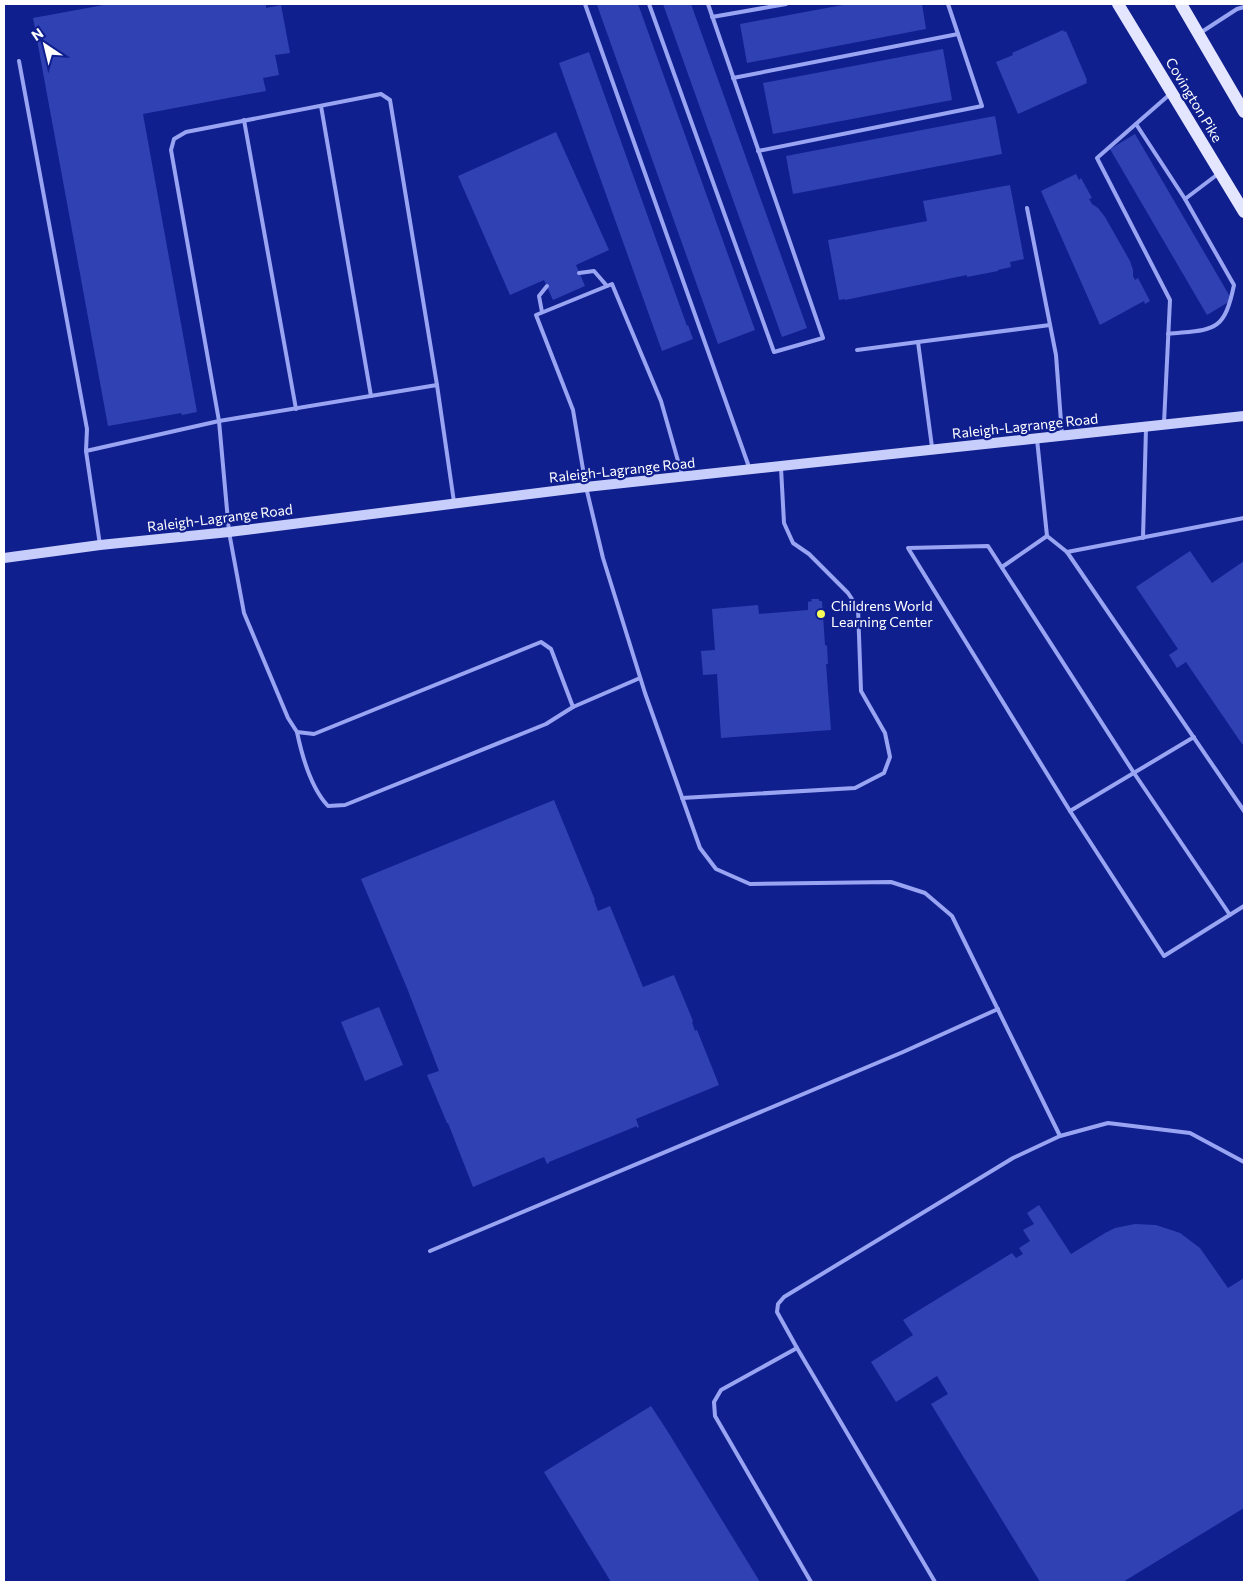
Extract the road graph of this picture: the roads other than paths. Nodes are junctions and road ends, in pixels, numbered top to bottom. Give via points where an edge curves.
1 (584, 4) edge
2 (649, 4) edge
3 (708, 4) edge
4 (786, 4) edge
5 (948, 4) edge
6 (1118, 4) edge
7 (1181, 4) edge
8 (1244, 7) edge
9 (712, 17) junction
10 (958, 34) junction
11 (1199, 34) junction
12 (19, 61) dead end
13 (734, 78) junction
14 (1172, 93) junction
15 (321, 106) junction
16 (1244, 112) edge
17 (244, 120) junction
18 (1136, 124) junction
19 (758, 151) junction
20 (1220, 172) junction
21 (1184, 199) junction
22 (1027, 208) dead end
23 (1244, 212) edge
24 (579, 273) dead end
25 (547, 286) dead end
26 (607, 286) junction
27 (542, 312) junction
28 (1050, 325) junction
29 (1168, 334) junction
30 (918, 342) junction
31 (857, 350) dead end
32 (438, 385) junction
33 (371, 396) junction
34 (296, 409) junction
35 (1244, 416) edge
36 (219, 421) junction
37 (1164, 425) junction
38 (1146, 427) junction
39 (1062, 436) junction
40 (1037, 438) junction
41 (933, 450) junction
42 (86, 451) junction
43 (781, 466) junction
44 (750, 469) junction
45 (683, 476) junction
46 (586, 487) junction
47 (454, 503) junction
48 (1244, 518) edge
49 (229, 532) junction
50 (1047, 536) junction
51 (1143, 538) junction
52 (100, 545) junction
53 (1067, 552) junction
54 (4, 558) edge
55 (1002, 567) junction
56 (640, 678) junction
57 (573, 707) junction
58 (297, 732) junction
59 (1194, 737) junction
60 (1134, 773) junction
61 (682, 798) junction
62 (1070, 811) junction
63 (1244, 811) edge
64 (1244, 906) edge
65 (1230, 915) junction
66 (998, 1009) junction
67 (1060, 1136) junction
68 (1244, 1162) edge
69 (430, 1251) dead end
70 (797, 1348) junction
71 (811, 1582) edge
72 (935, 1582) edge

1 - 44 lane
2 - 19 lane via 774,352 823,338
3 - 9 lane
4 - 9 lane
5 - 10 lane
6 - 14 main road, Covington Pike
7 - 11 main road
8 - 11 lane
9 - 13 lane
10 - 13 lane
10 - 19 lane via 982,106
11 - 16 main road
12 - 42 lane via 87,429
13 - 19 lane
14 - 18 lane
14 - 20 main road, Covington Pike
15 - 17 lane
15 - 32 lane via 381,94 390,100
15 - 33 lane
17 - 34 lane
17 - 36 lane via 186,132 174,139 171,150
18 - 21 lane
18 - 29 lane via 1097,158 1170,300
20 - 21 lane
20 - 23 main road, Covington Pike
21 - 29 lane via 1234,285 1230,307 1223,320 1210,329
22 - 28 lane
24 - 26 lane via 594,271
25 - 27 lane via 539,296
26 - 27 lane
26 - 45 lane via 612,284 661,401
27 - 46 lane via 536,315 572,410
28 - 30 lane
28 - 39 lane via 1056,355
29 - 37 lane
30 - 31 lane
30 - 41 lane
32 - 33 lane
32 - 47 lane
33 - 34 lane
34 - 36 lane
35 - 37 main road, Raleigh-Lagrange Road
36 - 42 lane
36 - 49 lane
37 - 38 main road, Raleigh-Lagrange Road
38 - 39 main road, Raleigh-Lagrange Road
38 - 51 lane
39 - 40 main road, Raleigh-Lagrange Road
40 - 41 main road, Raleigh-Lagrange Road
40 - 50 lane
41 - 43 main road, Raleigh-Lagrange Road
42 - 52 lane
43 - 44 main road, Raleigh-Lagrange Road
43 - 61 lane via 784,523 793,543 810,554 858,608 861,691 885,733 890,757 884,773 855,788
44 - 45 main road, Raleigh-Lagrange Road
45 - 46 main road, Raleigh-Lagrange Road
46 - 47 main road, Raleigh-Lagrange Road
46 - 56 lane via 603,558
47 - 49 main road, Raleigh-Lagrange Road
48 - 51 lane
49 - 52 main road, Raleigh-Lagrange Road
49 - 58 lane via 244,613 288,718
50 - 53 lane
50 - 55 lane
51 - 53 lane
52 - 54 main road, Raleigh-Lagrange Road
53 - 59 lane
55 - 60 lane
55 - 62 lane via 988,546 908,548
56 - 57 lane
56 - 61 lane
57 - 58 lane via 551,648 541,642 314,734
57 - 58 lane via 546,724 344,805 328,806 320,797 301,754
59 - 60 lane
59 - 63 lane
60 - 62 lane
60 - 65 lane
61 - 66 lane via 700,848 716,869 750,884 891,882 925,893 952,916
62 - 65 lane via 1164,956
64 - 65 lane
66 - 67 lane
66 - 69 lane
67 - 68 lane via 1108,1123 1190,1133
67 - 70 lane via 1013,1158 784,1297 777,1312
70 - 71 lane via 721,1390 714,1402 715,1416
70 - 72 lane

